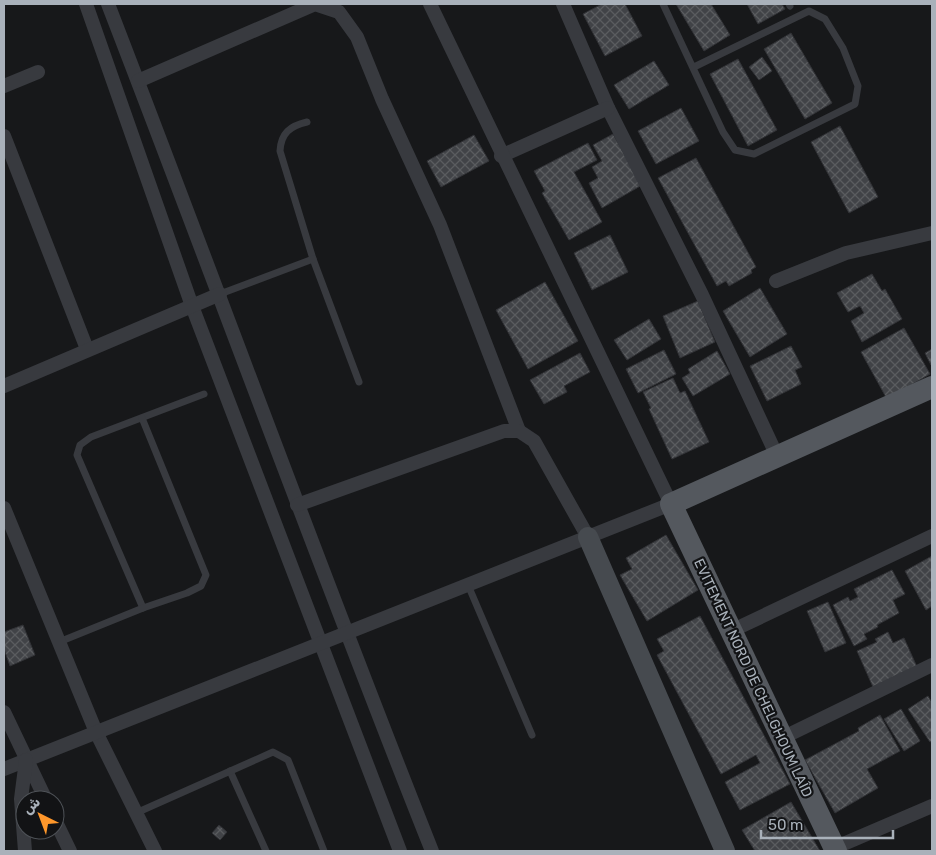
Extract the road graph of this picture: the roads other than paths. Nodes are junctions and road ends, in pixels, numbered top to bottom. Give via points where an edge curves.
1 (86, 4) edge
2 (108, 4) edge
3 (430, 4) edge
4 (563, 4) edge
5 (663, 4) edge
6 (694, 67) junction
7 (38, 72) dead end
8 (138, 80) junction
9 (4, 86) edge
10 (608, 108) junction
11 (307, 122) dead end
12 (4, 136) edge
13 (501, 156) junction
14 (932, 234) edge
15 (313, 259) junction
16 (776, 281) dead end
17 (220, 294) junction
18 (192, 306) junction
19 (87, 349) junction
20 (359, 382) dead end
21 (4, 386) edge
22 (932, 387) edge
23 (204, 394) dead end
24 (142, 418) junction
25 (519, 431) junction
26 (777, 456) junction
27 (670, 504) junction
28 (298, 505) junction
29 (4, 508) edge
30 (932, 536) edge
31 (588, 537) junction
32 (468, 585) junction
33 (143, 608) junction
34 (731, 631) junction
35 (345, 634) junction
36 (59, 642) junction
37 (320, 644) junction
38 (932, 665) edge
39 (4, 712) edge
40 (96, 732) junction
41 (532, 735) dead end
42 (782, 738) junction
43 (26, 760) junction
44 (4, 769) edge
45 (230, 771) junction
46 (41, 790) edge
47 (932, 806) edge
48 (136, 813) junction
49 (835, 850) edge
50 (25, 851) edge
51 (155, 851) edge
52 (266, 851) edge
53 (324, 851) edge
54 (400, 851) edge
55 (432, 851) edge
56 (725, 851) edge

1 - 18 street
2 - 8 street
3 - 13 street
4 - 10 street
5 - 6 lane
6 - 6 lane via 809,11 825,19 843,48 858,86 855,104 754,154 734,150
7 - 9 street
8 - 17 street
8 - 25 street via 315,4 340,12 357,37 440,225
10 - 13 street
10 - 26 street via 702,295
11 - 15 lane via 290,128 284,134 280,151
12 - 19 street
13 - 27 street
14 - 16 street via 846,253
15 - 17 lane
15 - 20 lane
17 - 18 street
17 - 28 street
18 - 19 street
18 - 37 street
19 - 21 street
22 - 26 main road
23 - 24 lane
24 - 33 lane via 206,575 201,586 188,594
24 - 33 lane via 91,437 80,445 77,456
25 - 28 street via 504,431
25 - 31 street via 534,441
26 - 27 main road
27 - 31 street
27 - 34 main road, EVITEMENT NORD DE CHELGHOUM LAÎD
28 - 35 street
29 - 36 street
30 - 34 street
31 - 32 street
31 - 56 street
32 - 35 street
32 - 41 lane
33 - 36 lane
34 - 42 main road, EVITEMENT NORD DE CHELGHOUM LAÎD
35 - 37 street
35 - 55 street
36 - 40 street
37 - 40 street
37 - 54 street
38 - 42 street
39 - 43 street
40 - 43 street
40 - 48 street
42 - 49 main road, EVITEMENT NORD DE CHELGHOUM LAÎD
43 - 44 street
43 - 46 street
43 - 50 street via 21,799
45 - 48 lane
45 - 52 lane
45 - 53 lane via 273,752 288,760
47 - 49 street
48 - 51 street

